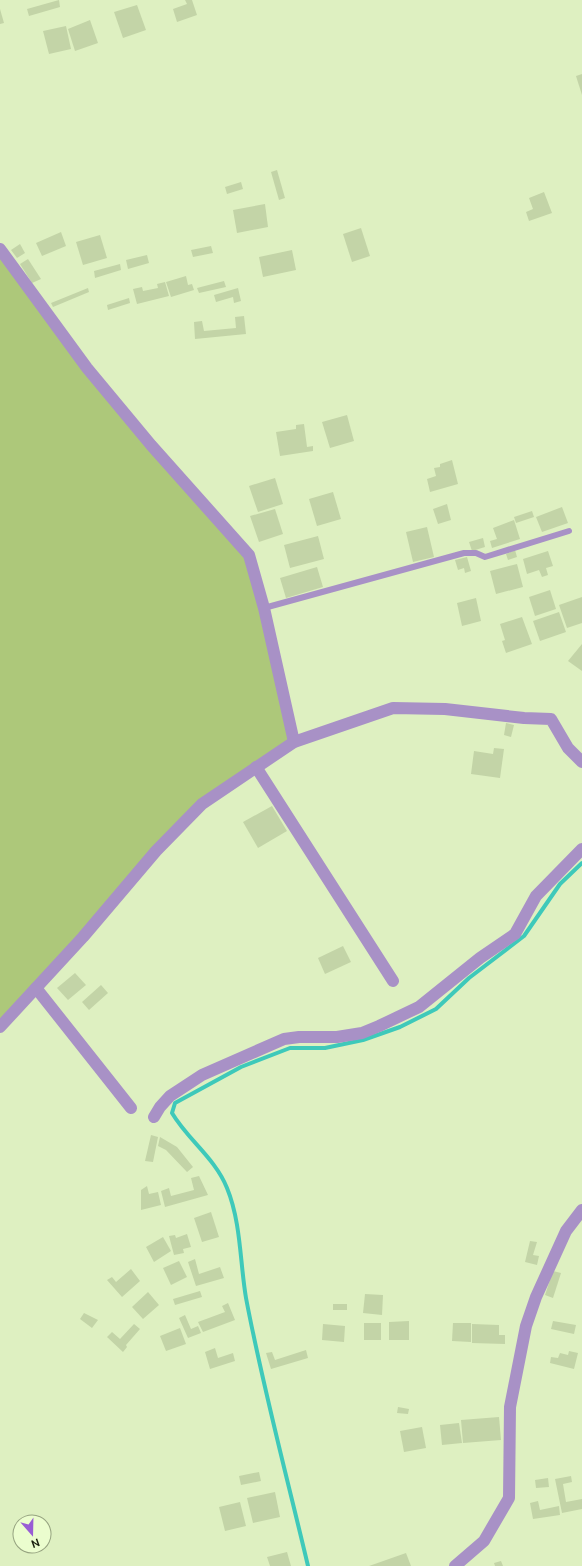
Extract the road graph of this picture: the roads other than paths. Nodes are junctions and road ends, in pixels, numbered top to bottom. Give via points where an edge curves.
1 (0, 249) edge
2 (569, 531) dead end
3 (264, 608) junction
4 (294, 742) junction
5 (582, 762) edge
6 (256, 767) junction
7 (582, 849) edge
8 (393, 982) dead end
9 (36, 988) junction
10 (0, 1027) edge
11 (130, 1108) dead end
12 (154, 1117) dead end
13 (582, 1210) edge
14 (455, 1566) edge

1 - 3 street via 87,368 151,445 249,555
2 - 3 lane via 485,557 476,553 464,553
3 - 4 street
4 - 5 street via 393,708 445,709 551,719 568,748
4 - 6 street
6 - 8 street
6 - 9 street via 202,804 156,851 88,932
7 - 12 street via 536,896 515,934 480,958 419,1008 362,1032 337,1037 284,1039 202,1075 170,1096
9 - 10 street
9 - 11 street
13 - 14 street via 566,1231 538,1290 526,1326 510,1407 509,1498 484,1541

